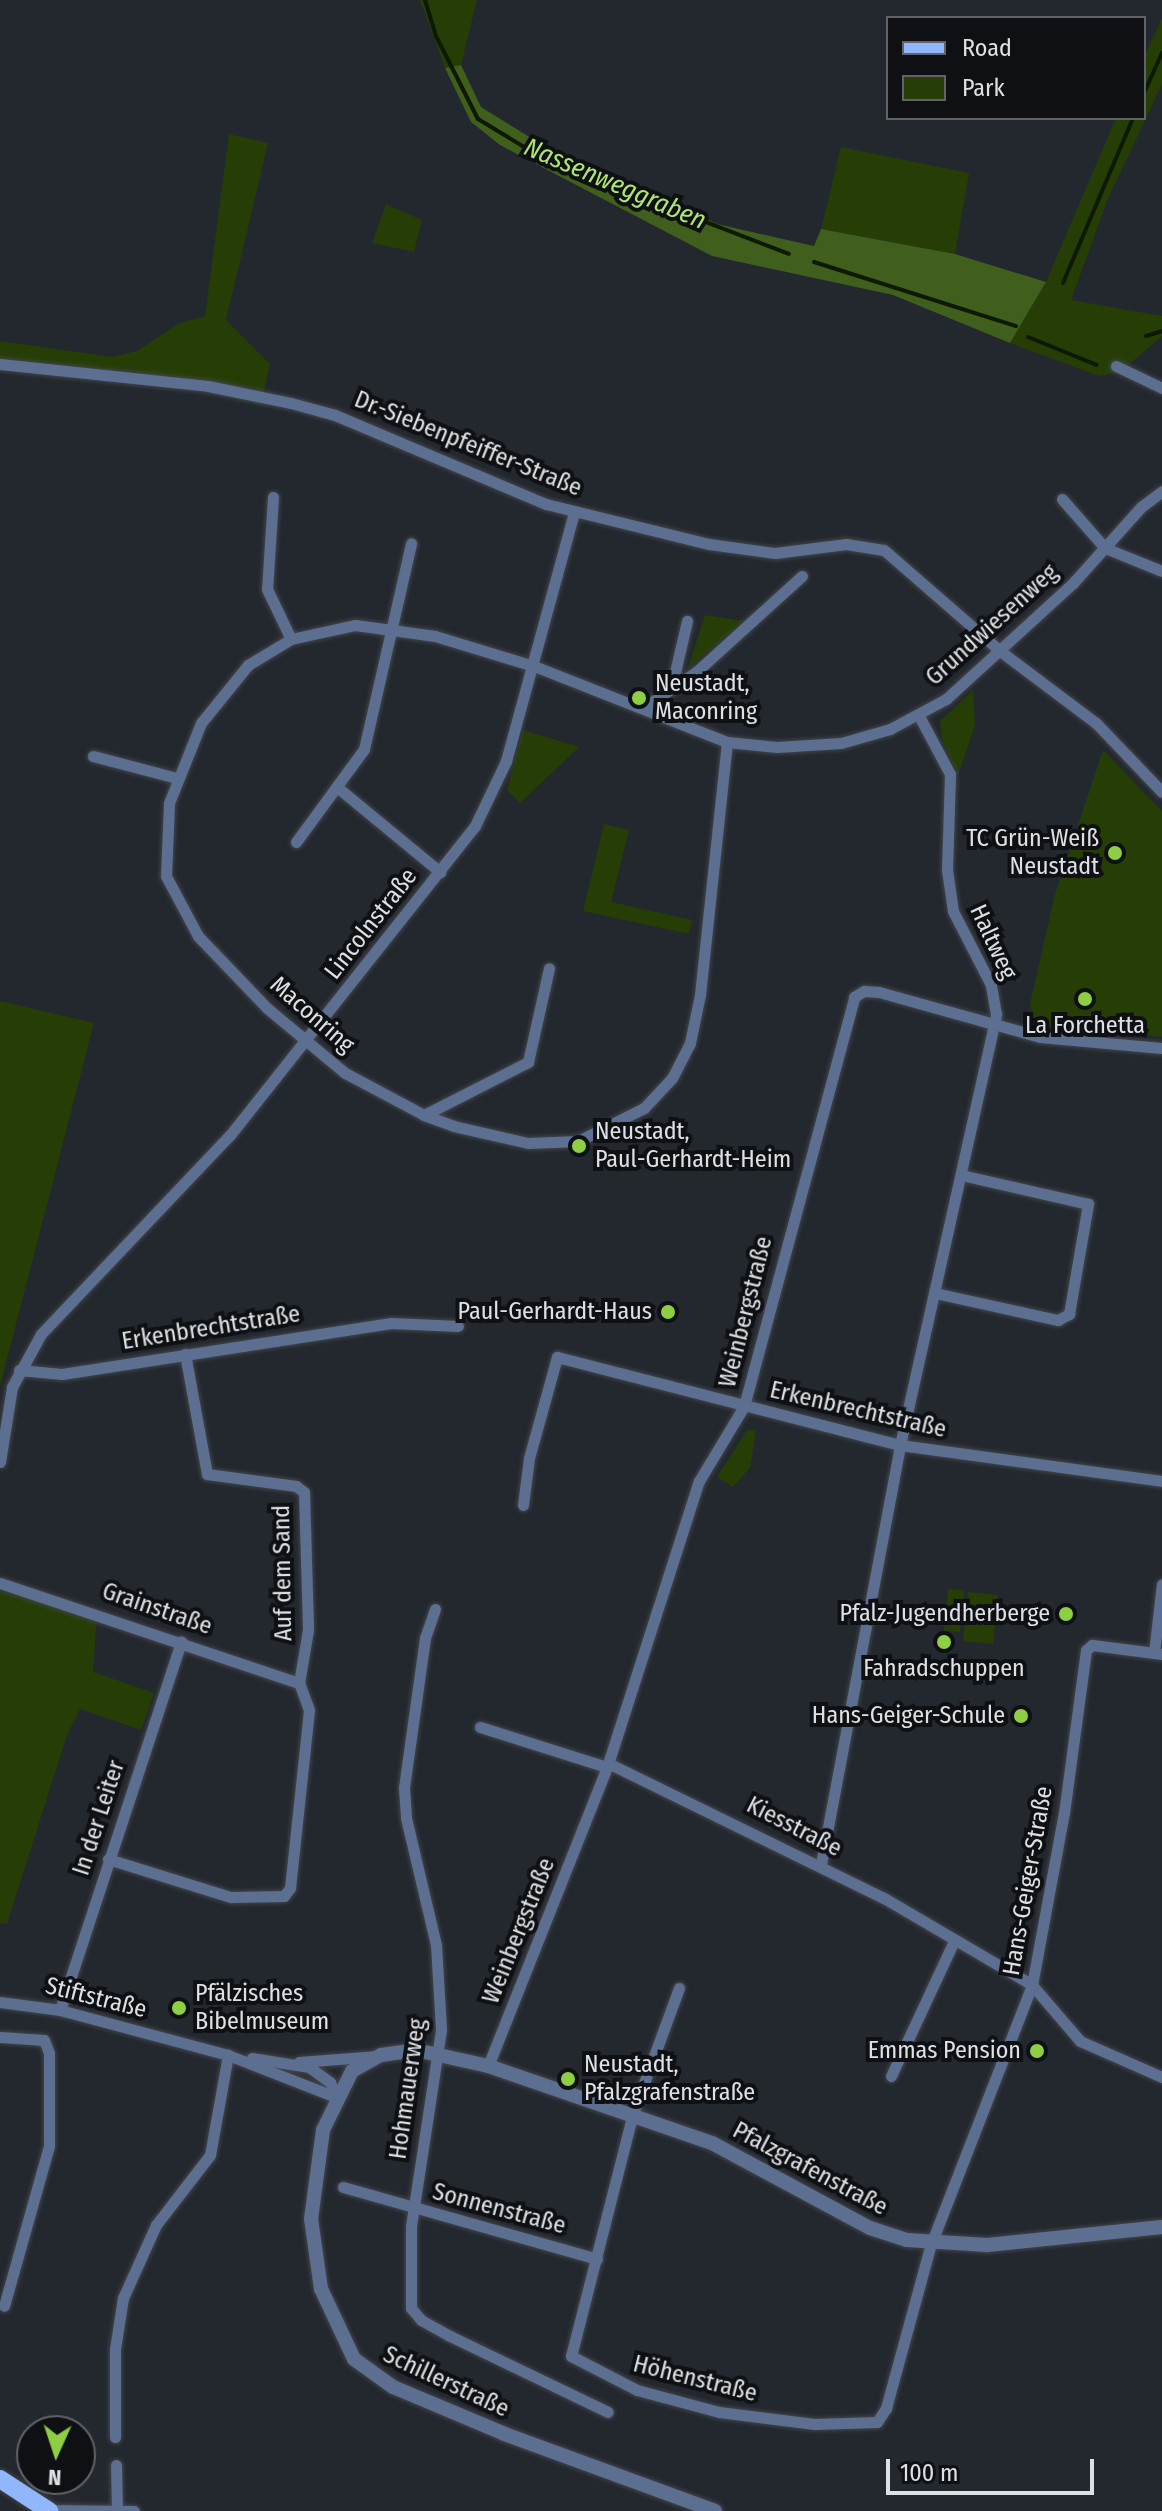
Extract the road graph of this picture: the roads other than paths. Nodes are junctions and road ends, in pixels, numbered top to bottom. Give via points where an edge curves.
1 (0, 364) edge
2 (1116, 366) dead end
3 (1162, 388) edge
4 (1162, 491) edge
5 (273, 497) dead end
6 (1062, 499) dead end
7 (574, 512) junction
8 (411, 543) dead end
9 (1105, 548) junction
10 (1162, 571) edge
11 (802, 576) dead end
12 (687, 621) dead end
13 (395, 629) junction
14 (291, 639) junction
15 (1000, 651) junction
16 (534, 666) junction
17 (672, 685) junction
18 (643, 708) junction
19 (919, 716) junction
20 (727, 742) junction
21 (93, 756) dead end
22 (177, 778) junction
23 (337, 787) junction
24 (1162, 792) edge
25 (296, 842) dead end
26 (440, 872) junction
27 (549, 968) dead end
28 (994, 1027) junction
29 (305, 1043) junction
30 (1162, 1048) edge
31 (424, 1115) junction
32 (961, 1175) junction
33 (935, 1293) junction
34 (458, 1326) dead end
35 (185, 1354) junction
36 (19, 1370) junction
37 (744, 1406) junction
38 (900, 1445) junction
39 (0, 1462) edge
40 (1162, 1481) edge
41 (523, 1505) dead end
42 (0, 1583) edge
43 (1162, 1584) edge
44 (435, 1609) dead end
45 (181, 1641) junction
46 (1158, 1654) edge
47 (299, 1683) junction
48 (480, 1727) dead end
49 (607, 1765) junction
50 (108, 1859) junction
51 (821, 1864) junction
52 (954, 1941) junction
53 (1032, 1985) junction
54 (679, 1988) dead end
55 (0, 2002) edge
56 (60, 2010) junction
57 (0, 2037) edge
58 (440, 2052) junction
59 (228, 2055) junction
60 (381, 2055) junction
61 (290, 2062) junction
62 (488, 2066) junction
63 (891, 2076) dead end
64 (1162, 2077) edge
65 (336, 2097) junction
66 (633, 2113) junction
67 (343, 2187) dead end
68 (413, 2208) junction
69 (1162, 2227) edge
70 (931, 2244) junction
71 (597, 2259) junction
72 (4, 2306) dead end
73 (608, 2412) dead end
74 (115, 2437) dead end
75 (116, 2465) dead end
76 (0, 2479) edge
77 (117, 2510) edge
78 (49, 2511) edge
79 (134, 2511) edge
80 (715, 2511) edge

1 - 7 street, Dr.-Siebenpfeiffer-Straße via 208,386 291,403 335,415
2 - 3 street
4 - 9 street, Grundwiesenweg
5 - 14 street via 267,589
6 - 9 street
7 - 15 street, Dr.-Siebenpfeiffer-Straße via 741,550 795,553 846,544 884,550
7 - 16 street, Lincolnstraße
8 - 13 street
9 - 10 street
9 - 15 street, Grundwiesenweg
11 - 17 street via 696,672
12 - 17 street
13 - 14 street, Maconring via 355,625
13 - 16 street, Maconring via 475,646
13 - 23 street via 364,749
14 - 22 street, Maconring via 248,665 212,704
15 - 19 street, Grundwiesenweg
15 - 24 street, Dr.-Siebenpfeiffer-Straße via 1096,723
16 - 18 street, Maconring
16 - 26 street, Lincolnstraße via 493,794
17 - 18 street
18 - 20 street, Maconring
19 - 20 street, Grundwiesenweg via 841,743 777,747
19 - 28 street, Haltweg via 950,774 948,892 961,930 991,985
20 - 31 street, Maconring via 696,1019 682,1060 660,1093 624,1123 569,1142 506,1139
21 - 22 street
22 - 29 street, Maconring via 164,847 166,876 178,906 198,936
23 - 25 street
23 - 26 street
26 - 29 street, Lincolnstraße
27 - 31 street via 528,1062
28 - 30 street via 1077,1043
28 - 32 street, Haltweg
28 - 37 street, Weinbergstraße via 879,992 854,997
29 - 31 street, Maconring via 372,1089
29 - 36 street, Lincolnstraße via 230,1135 59,1311
32 - 33 street, Haltweg
32 - 33 street via 1088,1204 1069,1314 1058,1320
33 - 38 street, Haltweg
34 - 35 street, Erkenbrechtstraße via 391,1323
35 - 36 street, Erkenbrechtstraße via 62,1374
35 - 47 street, Auf dem Sand via 207,1474 296,1486 304,1492 308,1630
36 - 39 street, Lincolnstraße
37 - 38 street, Erkenbrechtstraße
37 - 41 street, Erkenbrechtstraße via 557,1357 529,1458
37 - 49 street, Weinbergstraße via 699,1481
38 - 40 street, Erkenbrechtstraße
38 - 51 street, Haltweg
42 - 45 street, Grainstraße
43 - 46 street, Hans-Geiger-Straße
44 - 58 street, Hohmauerweg via 425,1638 404,1803 436,1945
45 - 47 street, Grainstraße
45 - 50 street, In der Leiter
46 - 53 street, Hans-Geiger-Straße via 1092,1645 1086,1650 1064,1813
47 - 50 street via 309,1710 290,1888 284,1896 231,1897
48 - 49 street
49 - 51 street, Kiesstraße
49 - 62 street, Weinbergstraße
50 - 56 street, In der Leiter
51 - 52 street, Kiesstraße
52 - 53 street, Kiesstraße
52 - 63 street
53 - 64 street, Kiesstraße via 1080,2041
53 - 70 street, Hans-Geiger-Straße
54 - 66 street
55 - 56 street, Stiftstraße
56 - 59 street, Stiftstraße
57 - 72 street via 46,2042 50,2128 46,2164
58 - 60 street
58 - 62 street, Pfalzgrafenstraße
58 - 68 street, Hohmauerweg
59 - 61 street, Stiftstraße
59 - 65 street, Stiftstraße
59 - 74 street via 206,2162 156,2225 123,2298 115,2349
60 - 61 street, Stiftstraße
60 - 65 street, Schillerstraße via 352,2071
61 - 65 street, Stiftstraße via 324,2076
62 - 66 street, Pfalzgrafenstraße
65 - 80 street, Schillerstraße via 318,2152 312,2242 332,2320 354,2359 393,2387
66 - 70 street, Pfalzgrafenstraße via 747,2159 870,2228
66 - 71 street, Höhenstraße
67 - 68 street, Sonnenstraße
68 - 71 street, Sonnenstraße
68 - 73 street, Hohmauerweg via 409,2296 414,2314
69 - 70 street, Pfalzgrafenstraße via 987,2245
70 - 71 street, Höhenstraße via 886,2408 877,2422 858,2426 775,2421 663,2399 571,2356
75 - 77 street
76 - 78 main road
77 - 78 street
77 - 79 street

